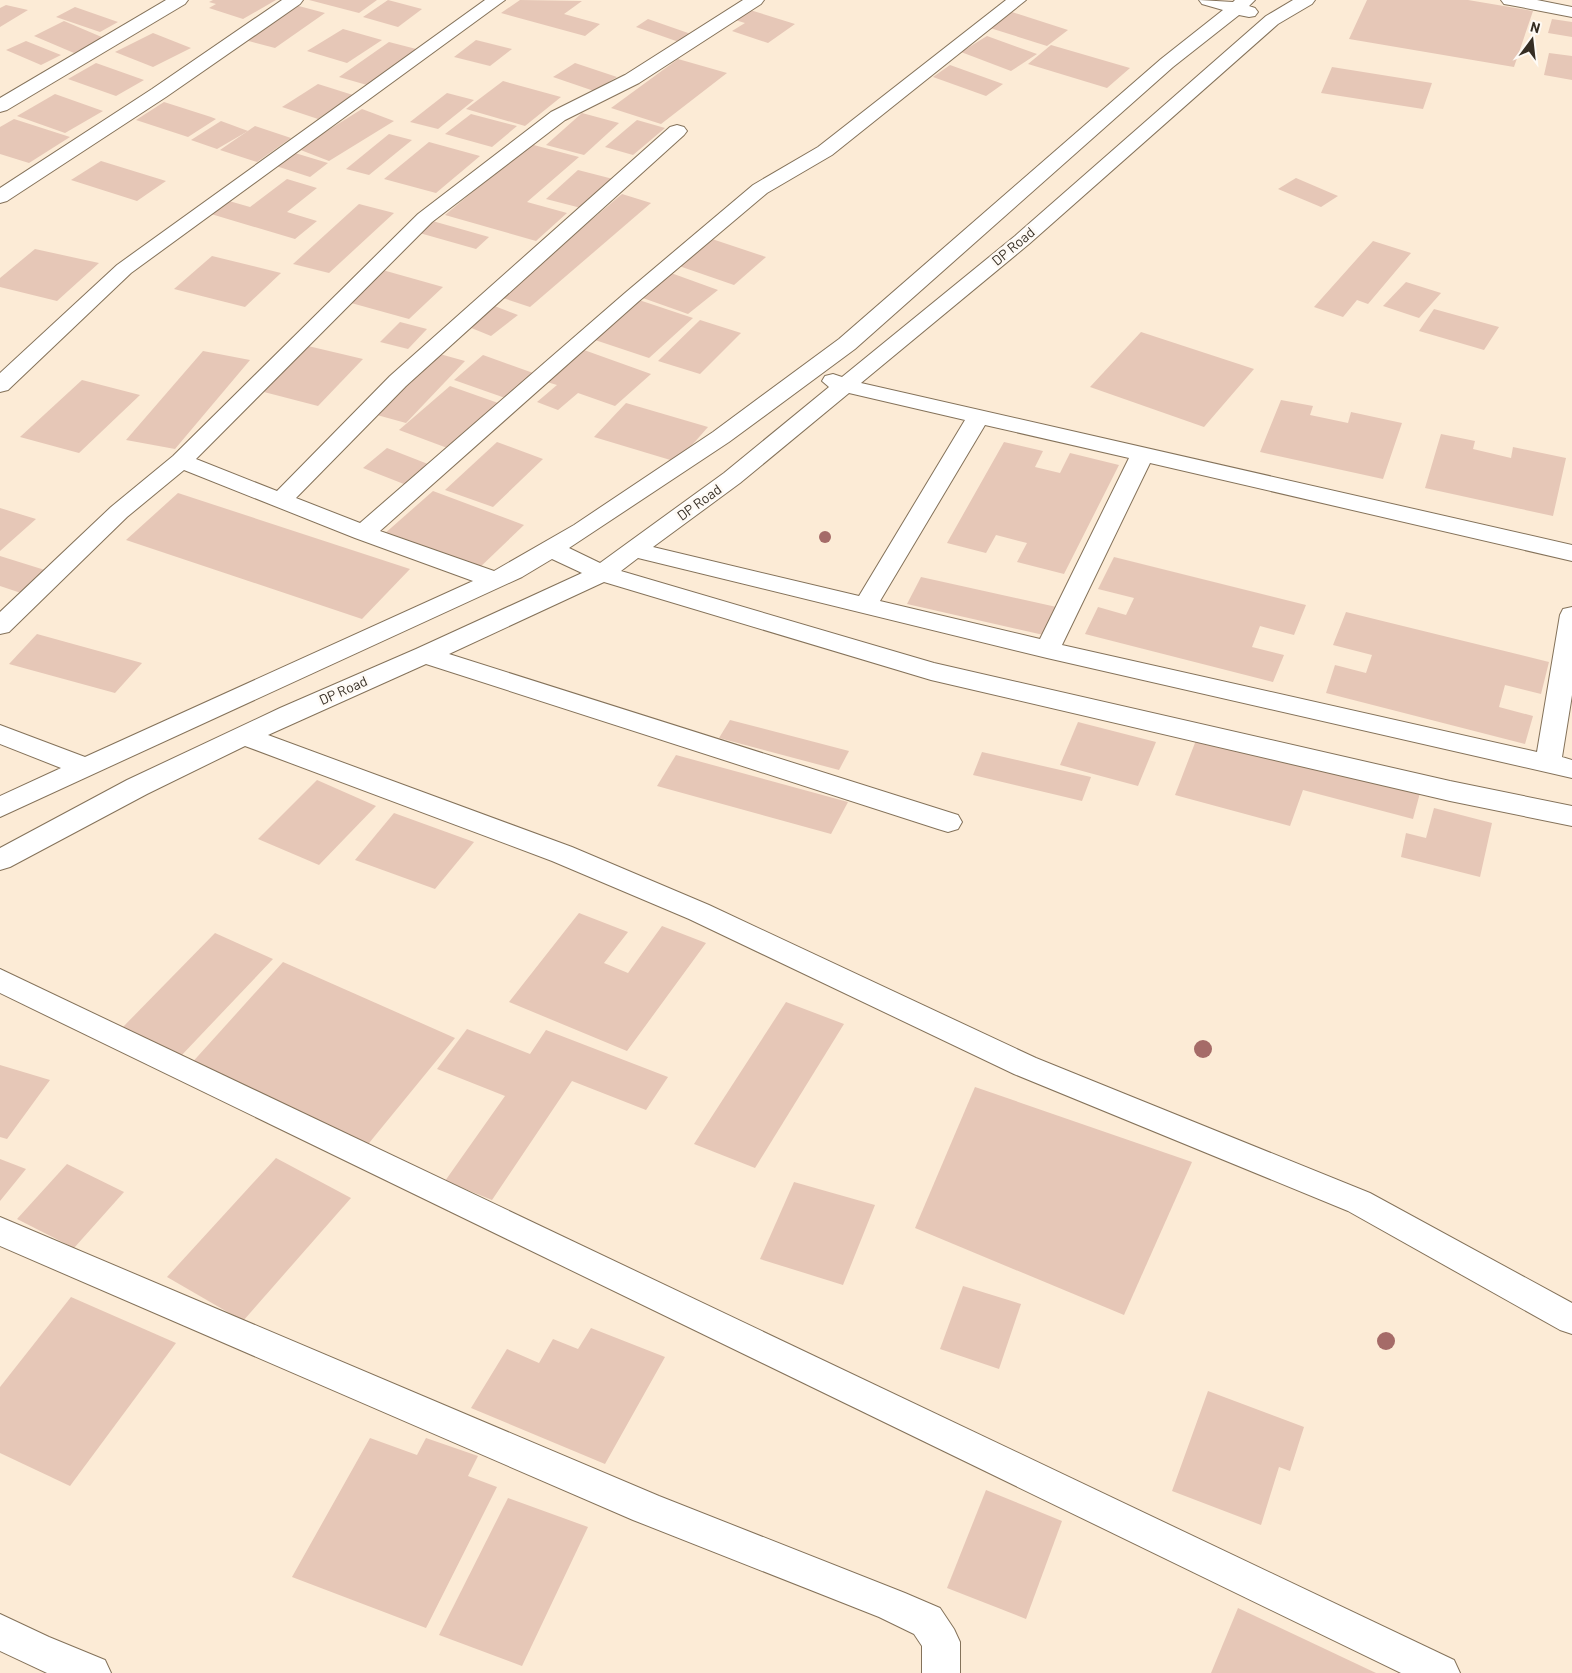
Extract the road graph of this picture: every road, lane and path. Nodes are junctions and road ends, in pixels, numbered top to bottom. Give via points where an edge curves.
1 (179, 0) edge
2 (294, 0) edge
3 (496, 0) edge
4 (755, 0) edge
5 (1017, 0) edge
6 (1208, 0) edge
7 (1306, 0) edge
8 (1510, 0) edge
9 (1242, 4) edge
10 (1572, 12) edge
11 (1272, 20) junction
12 (0, 106) edge
13 (677, 130) dead end
14 (0, 197) edge
15 (994, 215) junction
16 (1038, 226) junction
17 (809, 372) junction
18 (0, 384) edge
19 (845, 386) junction
20 (979, 416) junction
21 (1143, 454) junction
22 (181, 461) junction
23 (280, 501) junction
24 (363, 533) junction
25 (551, 549) junction
26 (634, 550) junction
27 (1572, 553) edge
28 (602, 573) junction
29 (495, 580) junction
30 (865, 606) junction
31 (1572, 615) edge
32 (0, 626) edge
33 (1047, 650) junction
34 (425, 655) junction
35 (0, 734) edge
36 (244, 736) junction
37 (1560, 766) edge
38 (84, 768) junction
39 (0, 807) edge
40 (1572, 816) edge
41 (948, 822) dead end
42 (0, 860) edge
43 (0, 980) edge
44 (0, 1231) edge
45 (1572, 1320) edge
46 (0, 1632) edge
47 (92, 1673) edge
48 (941, 1673) edge
49 (1441, 1673) edge

1 - 12 street
2 - 14 street
3 - 18 street via 124,268
4 - 22 street via 632,79 558,116 424,218
5 - 24 street via 825,151 760,189
6 - 9 street
7 - 11 street, DP Road
8 - 10 street
9 - 11 street
9 - 15 street via 1167,63
11 - 16 street, DP Road
13 - 23 street via 398,381
15 - 16 street
15 - 17 street via 847,344
16 - 19 street, DP Road
17 - 19 street
17 - 25 street via 720,437
19 - 20 street
19 - 26 street, DP Road via 732,478
20 - 21 street
20 - 30 street
21 - 27 street
21 - 33 street
22 - 23 street
22 - 32 street via 119,512
23 - 24 street
24 - 29 street
25 - 28 street
25 - 29 street
26 - 28 street, DP Road
26 - 30 street
28 - 34 street, DP Road
28 - 40 street via 932,671 1450,792
29 - 38 street
30 - 33 street
31 - 37 street
33 - 37 street
34 - 36 street, DP Road
34 - 41 street
35 - 38 street
36 - 42 street, DP Road via 136,787
36 - 45 street via 562,854 699,912 1025,1066 1359,1202
38 - 39 street
43 - 49 street
44 - 48 street via 646,1508 910,1613 927,1621 941,1642
46 - 47 street

